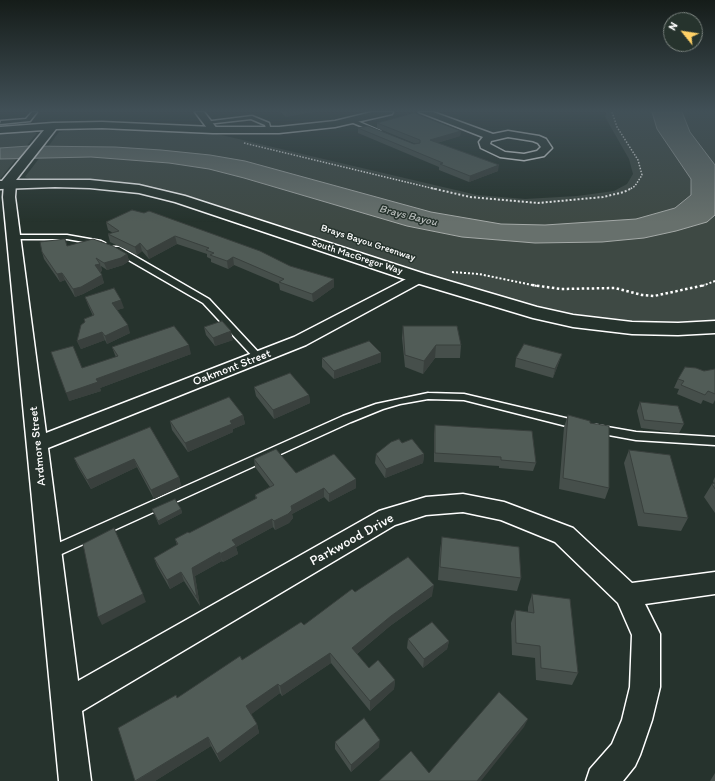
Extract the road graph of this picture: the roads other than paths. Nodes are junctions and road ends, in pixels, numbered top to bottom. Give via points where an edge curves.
1 (36, 148) edge
2 (488, 148) edge
3 (546, 148) edge
4 (10, 180) edge
5 (14, 237) junction
6 (419, 278) junction
7 (715, 327) edge
8 (258, 358) junction
9 (715, 441) edge
10 (38, 444) junction
11 (50, 553) junction
12 (715, 583) edge
13 (627, 595) junction
14 (66, 704) junction
15 (75, 781) edge
16 (602, 781) edge

1 - 4 main road
2 - 3 street via 504,155 533,156
4 - 5 street, Ardmore Street via 9,197
4 - 6 main road, South MacGregor Way via 90,184 161,194
5 - 8 lane via 67,237 104,244 119,250 206,301
5 - 10 street, Ardmore Street
6 - 7 main road, South MacGregor Way via 533,312 573,321 632,328
6 - 8 street, Oakmont Street via 300,341
8 - 10 street, Oakmont Street
9 - 11 lane via 636,436 599,430 464,397 428,396 380,406 347,419
10 - 11 street, Ardmore Street
11 - 14 street, Ardmore Street
12 - 13 street
13 - 14 street, Parkwood Drive via 564,535 504,511 464,503 426,506 387,518
13 - 16 street via 646,634 645,687 637,720 624,755
14 - 15 street, Ardmore Street

